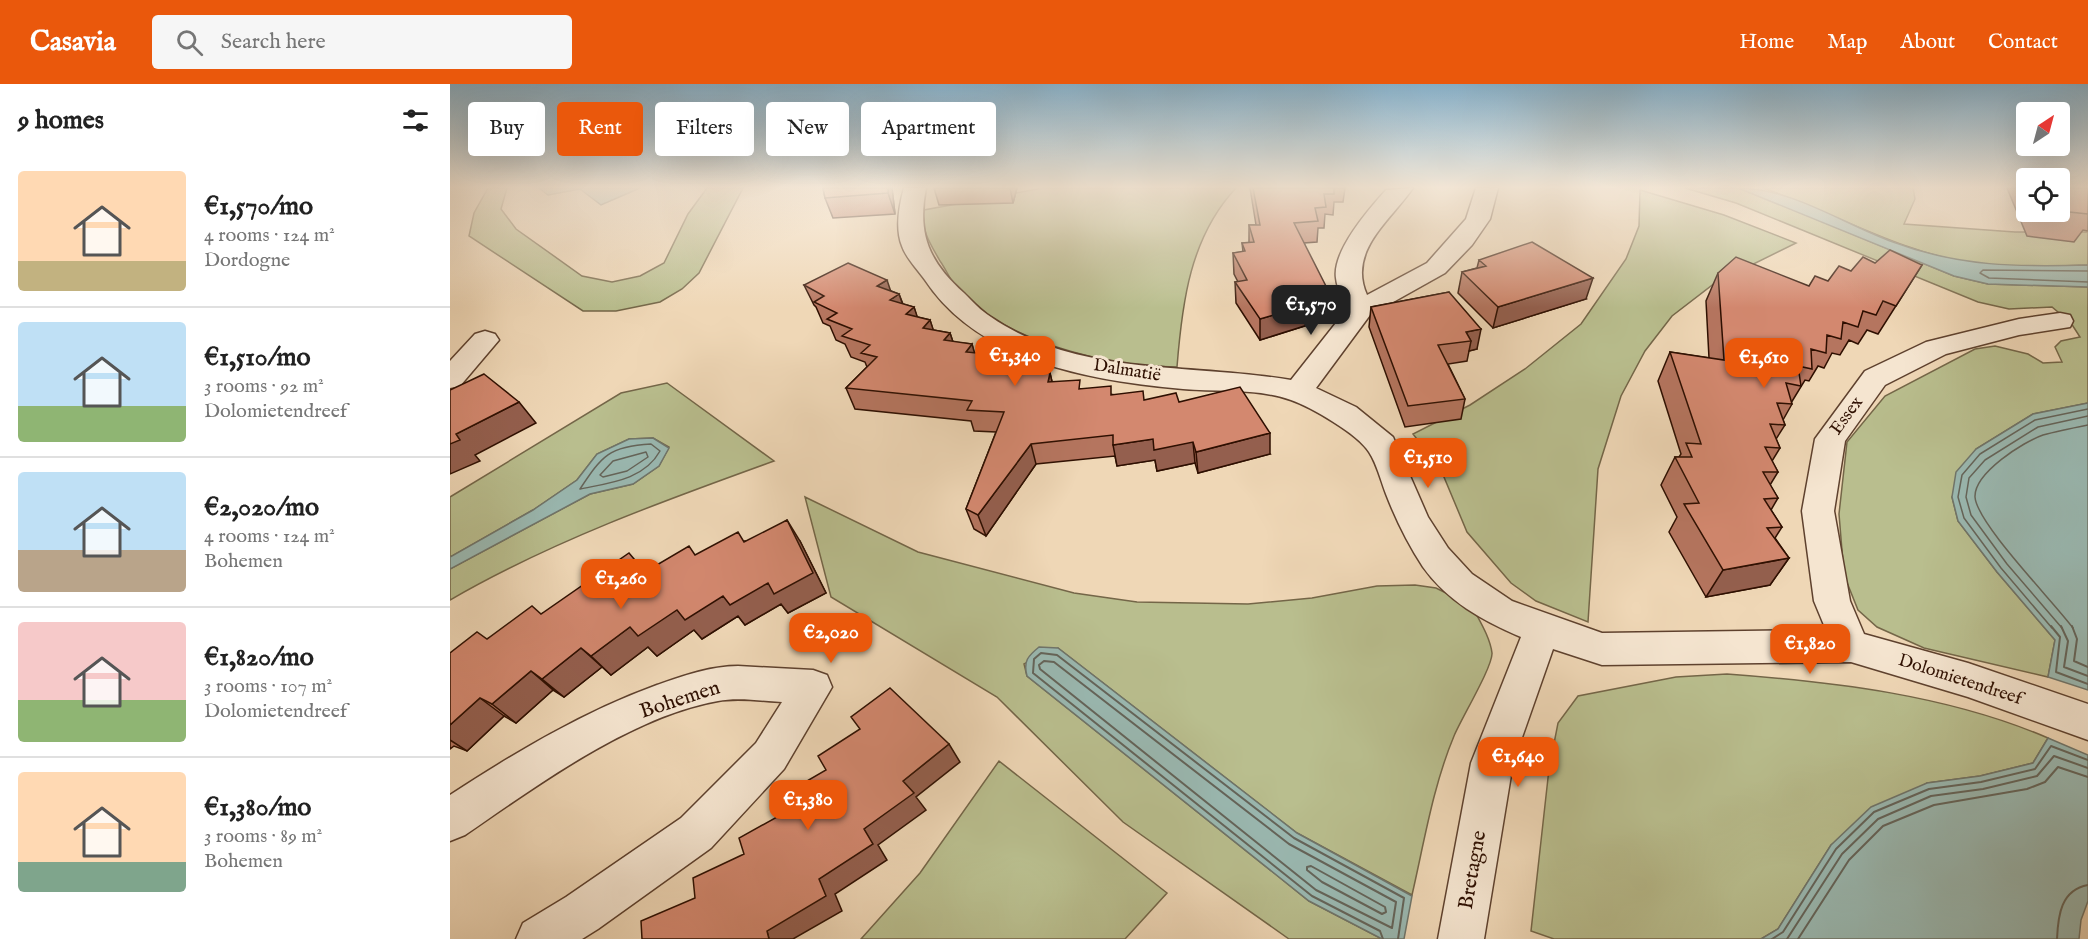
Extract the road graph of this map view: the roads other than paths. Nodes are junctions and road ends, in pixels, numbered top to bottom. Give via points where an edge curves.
1 (912, 228) edge
2 (1367, 228) edge
3 (1472, 228) edge
4 (1361, 309) junction
5 (2060, 321) dead end
6 (450, 344) edge
7 (450, 379) edge
8 (1298, 391) junction
9 (1542, 630) junction
10 (1851, 646) junction
11 (2088, 722) edge
12 (450, 820) edge
13 (539, 939) edge
14 (1461, 939) edge

1 - 8 street, Dalmatië via 914,246 942,287 981,323 1041,354 1104,369
2 - 4 street via 1348,274
3 - 4 street via 1436,268
4 - 8 street
5 - 10 street, Essex via 1935,348 1875,378 1830,439 1818,511 1832,601
6 - 7 street via 485,340
8 - 9 street, Dolomietendreef via 1345,414 1382,445 1413,521 1436,558 1460,585 1499,612
9 - 10 street, Dolomietendreef via 1602,650
9 - 14 street, Bretagne via 1492,763
10 - 11 street, Dolomietendreef via 1968,680
12 - 13 street, Bohemen via 523,770 647,707 720,684 813,687 770,756 696,834

